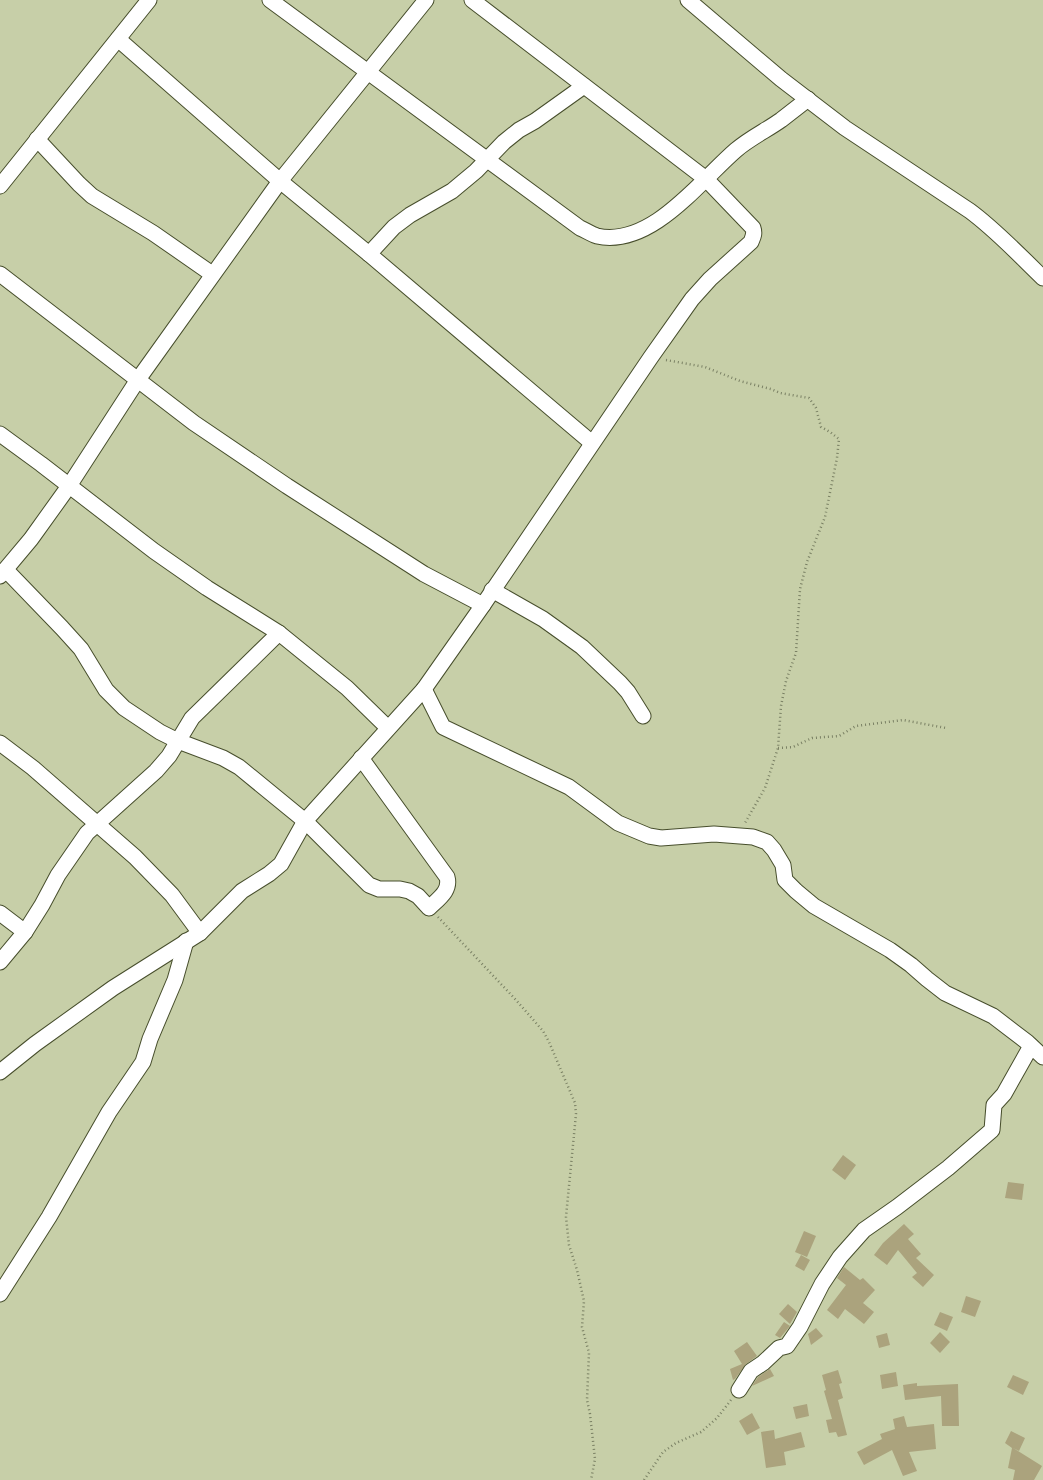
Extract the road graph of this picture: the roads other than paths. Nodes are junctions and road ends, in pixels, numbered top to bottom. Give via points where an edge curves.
1 (148, 0) edge
2 (270, 0) edge
3 (426, 0) edge
4 (472, 0) edge
5 (688, 0) edge
6 (118, 39) junction
7 (368, 73) junction
8 (584, 86) junction
9 (808, 99) junction
10 (37, 139) junction
11 (487, 160) junction
12 (5, 170) edge
13 (706, 179) junction
14 (280, 181) junction
15 (0, 186) edge
16 (369, 254) junction
17 (0, 274) edge
18 (212, 274) junction
19 (1043, 278) edge
20 (137, 381) junction
21 (0, 434) edge
22 (592, 443) junction
23 (70, 486) junction
24 (3, 573) edge
25 (492, 590) junction
26 (482, 605) junction
27 (279, 633) junction
28 (424, 689) junction
29 (643, 716) dead end
30 (388, 728) junction
31 (178, 742) junction
32 (2, 748) edge
33 (361, 758) junction
34 (305, 821) junction
35 (97, 824) junction
36 (0, 913) edge
37 (25, 932) junction
38 (200, 933) junction
39 (186, 941) junction
40 (0, 962) edge
41 (1031, 1046) junction
42 (1043, 1057) edge
43 (0, 1072) edge
44 (0, 1294) edge
45 (739, 1390) road end

1 - 6 street
2 - 7 street
3 - 7 street
4 - 8 street
5 - 9 street
6 - 10 street
6 - 14 street
7 - 11 street
7 - 14 street
8 - 11 street via 519,130
8 - 13 street
9 - 13 street via 736,149
9 - 19 street via 845,128 988,224
10 - 12 street
10 - 18 street via 92,196 153,233
11 - 13 street via 580,228 596,236 611,237 646,228 668,213
11 - 16 street via 452,191 410,215
12 - 15 street
13 - 22 street via 753,228 751,242 692,299
14 - 16 street
14 - 18 street
16 - 22 street
17 - 20 street
18 - 20 street
20 - 23 street
20 - 26 street via 287,486 424,574
21 - 23 street
22 - 25 street
23 - 24 street
23 - 27 street via 154,551
24 - 31 street via 81,649 106,690 124,708
25 - 26 street
25 - 29 street via 543,619 582,647 628,692
26 - 28 street
27 - 30 street via 347,688
27 - 31 street via 192,718
28 - 30 street
28 - 41 street via 443,727 569,788 618,823 649,836 661,838 706,834 738,835 767,842 783,865 785,880 814,906 890,950 945,992 993,1016
30 - 33 street
31 - 34 street via 223,758 239,767
31 - 35 street via 156,771
32 - 35 street via 33,768
33 - 34 street
33 - 34 street via 446,877 446,891 429,908 418,896 409,891 379,889 369,885
34 - 38 street via 281,864 242,891
35 - 37 street via 76,848
35 - 38 street via 172,895
36 - 37 street
37 - 40 street
38 - 39 street
39 - 43 street via 113,988 34,1044
39 - 44 street via 175,980 143,1062 109,1112 49,1217
41 - 42 street
41 - 45 street via 1004,1094 994,1105 992,1130 948,1168 864,1230 840,1257 822,1284 787,1346 779,1348 751,1371

